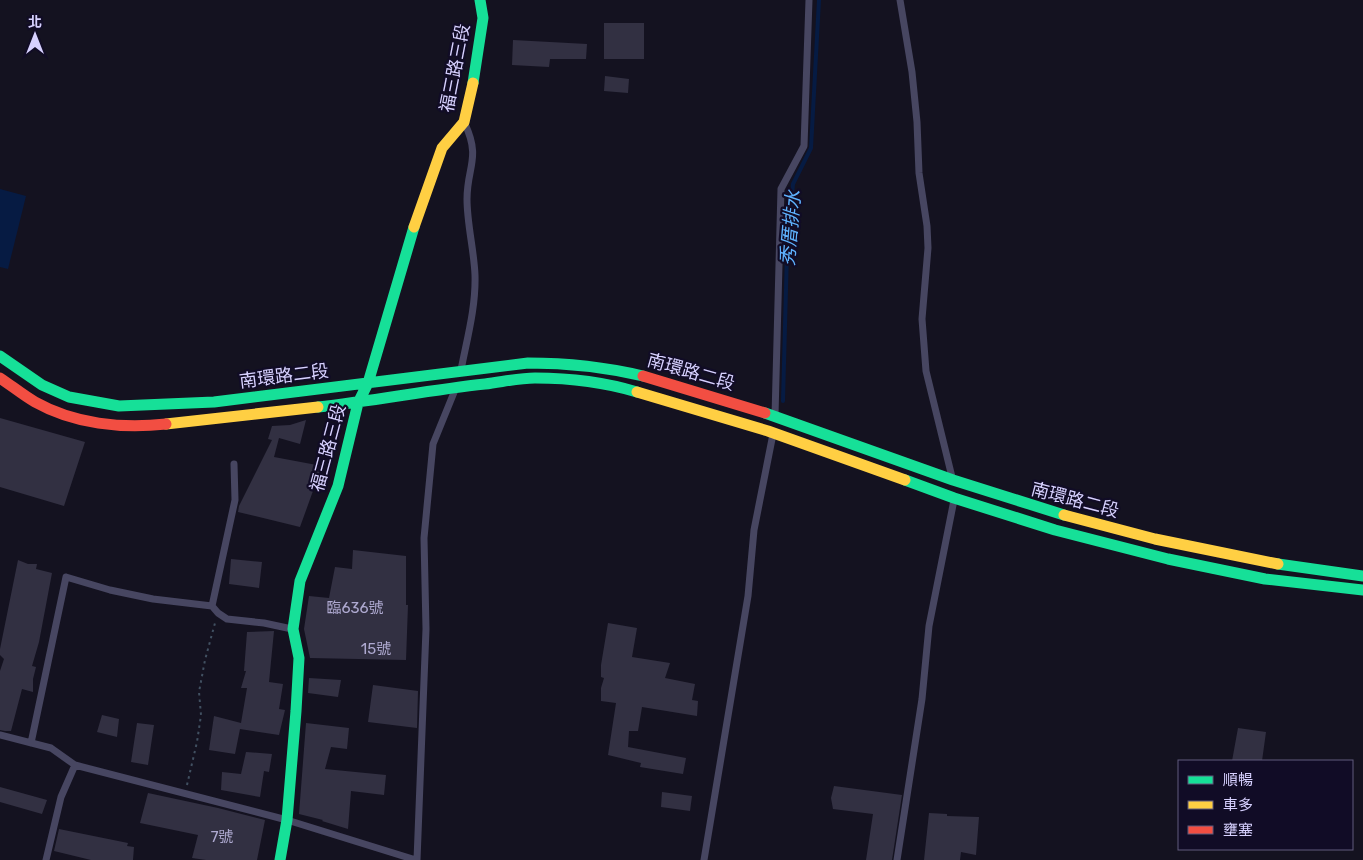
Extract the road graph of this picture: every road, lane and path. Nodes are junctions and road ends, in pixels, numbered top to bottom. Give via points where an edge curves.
1 (480, 0) edge
2 (809, 0) edge
3 (900, 0) edge
4 (464, 122) junction
5 (0, 356) edge
6 (460, 370) junction
7 (0, 378) edge
8 (368, 383) junction
9 (456, 387) junction
10 (358, 403) junction
11 (775, 416) junction
12 (773, 433) junction
13 (234, 464) dead end
14 (953, 480) junction
15 (954, 498) junction
16 (1363, 576) edge
17 (1363, 590) edge
18 (212, 606) junction
19 (218, 613) junction
20 (293, 629) junction
21 (0, 735) edge
22 (31, 743) junction
23 (75, 765) junction
24 (185, 794) junction
25 (287, 820) junction
26 (46, 860) edge
27 (280, 860) edge
28 (417, 860) edge
29 (704, 860) edge
30 (897, 860) edge

1 - 4 street, 福三路三段 via 483,18 478,58
2 - 11 lane via 804,146 781,189
3 - 14 lane via 912,72 919,172 927,226 922,319 926,372
4 - 6 lane via 474,156 467,201 475,275 472,312
4 - 8 street, 福三路三段 via 442,148 413,230
5 - 8 street, 南環路二段 via 42,385 69,398 119,406 214,402
6 - 8 street, 南環路二段
6 - 9 lane
6 - 11 street, 南環路二段 via 528,363 576,364 625,372
7 - 10 street, 南環路二段 via 35,402 62,414 115,426 146,426
8 - 10 street, 福三路三段
9 - 10 street, 南環路二段
9 - 12 street, 南環路二段 via 534,378 617,386
9 - 28 lane via 433,444 424,538 426,628
10 - 20 street, 福三路三段 via 338,486 300,581
11 - 12 lane
11 - 14 street, 南環路二段
12 - 15 street, 南環路二段
12 - 29 lane via 754,530 748,596
13 - 18 lane via 235,500
14 - 15 lane
14 - 16 street, 南環路二段 via 1040,509 1173,544
15 - 17 street, 南環路二段 via 1055,530 1168,559 1265,579
15 - 30 lane via 929,626 922,699
18 - 19 lane
18 - 22 lane via 153,599 66,577
19 - 20 lane via 227,619 264,622
19 - 24 path via 199,692 201,714
20 - 25 street, 福三路三段 via 299,658
21 - 22 lane
22 - 23 lane via 51,748
23 - 24 lane
23 - 26 lane via 61,797
24 - 25 lane
25 - 27 street, 福三路三段
25 - 28 lane

